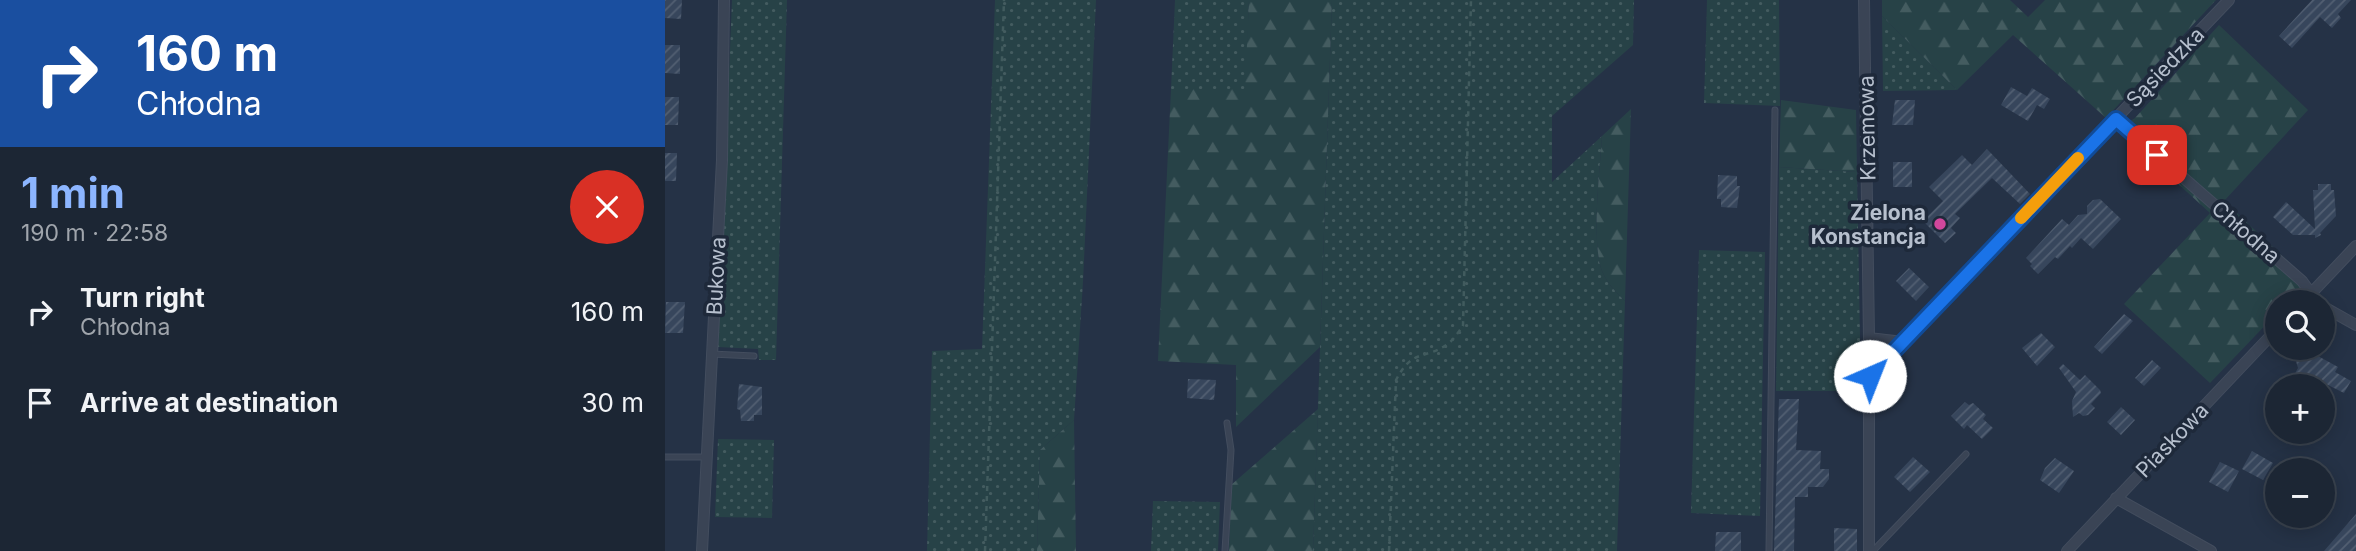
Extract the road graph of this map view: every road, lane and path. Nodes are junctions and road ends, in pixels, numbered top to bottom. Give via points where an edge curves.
1 (724, 0) edge
2 (1004, 0) edge
3 (1471, 0) edge
4 (1864, 0) edge
5 (2229, 0) edge
6 (1775, 110) dead end
7 (2116, 119) junction
8 (2356, 246) edge
9 (2304, 290) edge
10 (2314, 290) edge
11 (2335, 313) edge
12 (2356, 325) edge
13 (1869, 338) junction
14 (1903, 342) junction
15 (2265, 342) edge
16 (711, 354) junction
17 (754, 356) dead end
18 (1870, 376) junction
19 (1227, 423) dead end
20 (1966, 454) dead end
21 (665, 457) edge
22 (706, 457) junction
23 (2116, 498) junction
24 (702, 551) edge
25 (985, 551) edge
26 (1225, 551) edge
27 (1389, 551) edge
28 (1769, 551) edge
29 (1871, 551) edge
30 (2067, 551) edge
31 (2211, 551) edge

1 - 16 street, Bukowa via 722,160
2 - 25 path
3 - 27 path via 1463,326 1450,342 1403,365 1396,380
4 - 13 street, Krzemowa
5 - 7 street, Sąsiedzka
6 - 28 lane
7 - 9 street, Chłodna via 2302,281
7 - 14 street, Sąsiedzka
8 - 10 street
11 - 12 street, Chłodna
13 - 14 street
13 - 18 street, Krzemowa
14 - 18 street, Sąsiedzka
15 - 23 street, Piaskowa
16 - 17 lane
16 - 22 street, Bukowa
18 - 29 street, Krzemowa
19 - 26 lane via 1231,450
20 - 29 lane
21 - 22 lane
22 - 24 street, Bukowa
23 - 30 street, Piaskowa
23 - 31 street

